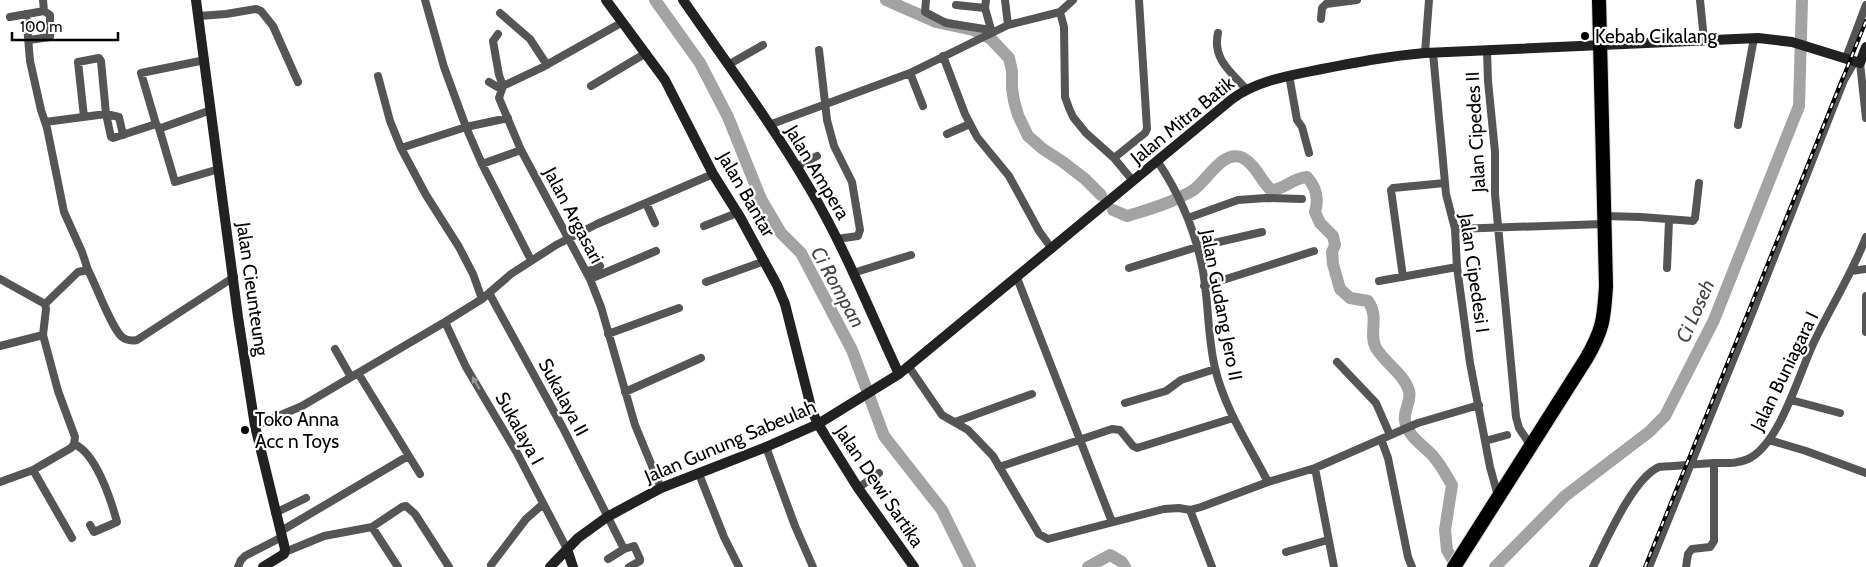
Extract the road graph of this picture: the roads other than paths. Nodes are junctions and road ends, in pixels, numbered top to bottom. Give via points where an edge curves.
1 (42, 0) edge
2 (196, 0) edge
3 (425, 0) edge
4 (606, 0) edge
5 (683, 0) edge
6 (926, 0) edge
7 (1005, 0) edge
8 (1073, 0) edge
9 (1139, 0) edge
10 (1357, 0) edge
11 (1429, 0) edge
12 (1599, 0) edge
13 (1700, 0) edge
14 (956, 3) edge
15 (948, 4) dead end
16 (986, 4) edge
17 (1866, 5) edge
18 (44, 11) junction
19 (1060, 12) junction
20 (500, 13) dead end
21 (26, 14) junction
22 (10, 16) dead end
23 (199, 16) junction
24 (1321, 20) dead end
25 (622, 23) junction
26 (1008, 25) junction
27 (1218, 33) dead end
28 (498, 34) dead end
29 (988, 35) junction
30 (1754, 38) junction
31 (29, 40) junction
32 (1704, 40) junction
33 (763, 45) dead end
34 (1600, 46) junction
35 (1866, 47) edge
36 (819, 50) dead end
37 (1487, 51) junction
38 (646, 53) junction
39 (1429, 53) junction
40 (943, 56) junction
41 (205, 60) junction
42 (1857, 64) edge
43 (547, 65) junction
44 (728, 65) junction
45 (910, 73) junction
46 (1288, 75) junction
47 (378, 76) dead end
48 (298, 82) dead end
49 (489, 82) dead end
50 (592, 86) dead end
51 (502, 88) junction
52 (1247, 90) junction
53 (825, 104) junction
54 (923, 106) dead end
55 (212, 110) junction
56 (106, 114) junction
57 (84, 117) junction
58 (508, 118) junction
59 (1866, 118) edge
60 (45, 122) junction
61 (970, 124) junction
62 (769, 125) junction
63 (1738, 125) dead end
64 (158, 126) junction
65 (466, 127) junction
66 (947, 134) dead end
67 (123, 135) junction
68 (401, 148) junction
69 (521, 150) junction
70 (1309, 153) dead end
71 (817, 156) dead end
72 (1114, 158) junction
73 (1158, 162) junction
74 (482, 164) junction
75 (796, 167) junction
76 (219, 169) junction
77 (713, 174) junction
78 (1133, 181) junction
79 (1445, 183) junction
80 (1699, 183) dead end
81 (1302, 199) dead end
82 (646, 203) junction
83 (737, 213) junction
84 (1188, 218) junction
85 (1604, 220) junction
86 (1669, 220) junction
87 (655, 223) dead end
88 (704, 226) dead end
89 (1498, 227) junction
90 (1455, 229) junction
91 (1262, 232) dead end
92 (1866, 236) edge
93 (837, 239) junction
94 (568, 240) junction
95 (1197, 247) junction
96 (1052, 249) junction
97 (656, 251) dead end
98 (1314, 251) dead end
99 (911, 255) dead end
100 (531, 260) junction
101 (765, 261) junction
102 (600, 266) dead end
103 (1458, 267) junction
104 (1129, 268) dead end
105 (1667, 268) dead end
106 (1866, 269) edge
107 (88, 270) junction
108 (1851, 271) junction
109 (853, 273) junction
110 (588, 275) junction
111 (234, 278) junction
112 (1018, 278) junction
113 (1403, 278) junction
114 (0, 279) edge
115 (1379, 281) dead end
116 (706, 282) dead end
117 (1204, 286) junction
118 (489, 293) junction
119 (1866, 296) edge
120 (482, 299) junction
121 (45, 304) junction
122 (679, 308) dead end
123 (445, 322) junction
124 (1866, 332) edge
125 (608, 334) junction
126 (43, 335) junction
127 (0, 346) edge
128 (335, 349) dead end
129 (701, 358) dead end
130 (1337, 362) dead end
131 (909, 367) junction
132 (1215, 369) junction
133 (899, 374) junction
134 (354, 375) junction
135 (625, 392) junction
136 (1032, 394) dead end
137 (1791, 400) junction
138 (1125, 403) dead end
139 (1479, 405) junction
140 (1840, 413) dead end
141 (1233, 418) junction
142 (956, 422) junction
143 (818, 424) junction
144 (255, 426) junction
145 (1390, 435) junction
146 (1507, 435) dead end
147 (1381, 439) junction
148 (1769, 440) junction
149 (1081, 441) junction
150 (1485, 441) junction
151 (74, 444) junction
152 (1531, 446) junction
153 (766, 447) junction
154 (408, 456) junction
155 (1714, 463) junction
156 (1690, 465) junction
157 (999, 467) junction
158 (1315, 468) junction
159 (33, 470) junction
160 (1866, 473) edge
161 (420, 474) dead end
162 (699, 474) junction
163 (879, 474) dead end
164 (0, 482) edge
165 (1268, 482) junction
166 (661, 488) junction
167 (858, 488) junction
168 (1498, 496) junction
169 (306, 498) dead end
170 (543, 504) junction
171 (1190, 510) junction
172 (276, 513) junction
173 (607, 517) junction
174 (1112, 522) junction
175 (90, 525) dead end
176 (372, 527) junction
177 (282, 534) junction
178 (72, 538) dead end
179 (1328, 540) junction
180 (567, 549) junction
181 (624, 549) junction
182 (285, 552) junction
183 (1286, 552) dead end
184 (608, 559) dead end
185 (492, 565) dead end
186 (238, 567) edge
187 (263, 567) edge
188 (398, 567) edge
189 (449, 567) edge
190 (550, 567) edge
191 (574, 567) edge
192 (629, 567) edge
193 (740, 567) edge
194 (813, 567) edge
195 (914, 567) edge
196 (1212, 567) edge
197 (1334, 567) edge
198 (1412, 567) edge
199 (1454, 567) edge
200 (1593, 567) edge
201 (1649, 567) edge
202 (1686, 567) edge

1 - 18 street
2 - 23 street, Jalan Cieunteung
3 - 65 street via 444,67
4 - 25 street, Jalan Bantar
5 - 44 street, Jalan Ampera
6 - 29 street via 925,12 946,23
7 - 26 street
8 - 19 street
9 - 72 street via 1147,129
10 - 24 street via 1326,4
11 - 39 street, Jalan Cipedesi I
12 - 34 highway
13 - 32 street
14 - 15 street
14 - 16 street
16 - 29 street
17 - 42 street
18 - 21 street
18 - 31 street via 50,17 51,36
19 - 26 street
19 - 72 street via 1064,28 1065,97 1069,108 1086,133
20 - 43 street via 530,39
21 - 22 street
21 - 31 street
23 - 41 street, Jalan Cieunteung
23 - 48 street via 261,10 273,26
25 - 38 street, Jalan Bantar
25 - 43 street
26 - 29 street
27 - 52 street via 1216,46 1219,58
28 - 51 street, Jalan Argasari via 493,41
29 - 40 street
30 - 32 street, Jalan Mitra Batik
30 - 42 street, Jalan Mitra Batik via 1792,42
30 - 63 street
31 - 60 street via 30,61
32 - 34 street, Jalan Mitra Batik
33 - 44 street
34 - 37 street, Jalan Mitra Batik
34 - 85 highway
35 - 42 street
36 - 53 street
37 - 39 street, Jalan Mitra Batik
37 - 89 street, Jalan Cipedes II
38 - 50 street
38 - 77 street, Jalan Bantar via 665,80
39 - 46 street, Jalan Mitra Batik via 1382,57
39 - 79 street, Jalan Cipedesi I
40 - 45 street
40 - 61 street
41 - 55 street, Jalan Cieunteung
41 - 64 street via 141,73
42 - 59 street
42 - 156 street via 1844,80
43 - 51 street
44 - 62 street, Jalan Ampera
45 - 53 street
45 - 54 street
46 - 52 street, Jalan Mitra Batik
46 - 70 street via 1297,120
47 - 68 street
49 - 51 street
51 - 58 street, Jalan Argasari via 500,98
52 - 73 street, Jalan Mitra Batik
53 - 62 street
53 - 93 street via 834,146 852,182 860,230 858,236
55 - 64 street
55 - 76 street, Jalan Cieunteung
56 - 57 street
56 - 57 street via 101,59 80,61
56 - 67 street via 119,116
56 - 67 street via 111,137
57 - 60 street
58 - 65 street
58 - 69 street, Jalan Argasari
60 - 107 street via 64,212
61 - 66 street
61 - 96 street via 1009,176
62 - 75 street, Jalan Ampera
64 - 67 street
64 - 76 street via 175,182
65 - 68 street
65 - 74 street
68 - 120 street via 459,247
69 - 74 street
69 - 94 street, Jalan Argasari
71 - 75 street
72 - 78 street
73 - 78 street, Jalan Mitra Batik
73 - 84 street, Jalan Gudang Jero II via 1177,192
74 - 100 street
75 - 93 street, Jalan Ampera
76 - 111 street, Jalan Cieunteung
77 - 82 street
77 - 83 street, Jalan Bantar
78 - 96 street, Jalan Mitra Batik
79 - 90 street, Jalan Cipedesi I
79 - 113 street via 1391,190
80 - 86 street via 1694,220
81 - 84 street via 1238,200
82 - 87 street
82 - 94 street
83 - 88 street
83 - 101 street, Jalan Bantar
84 - 95 street, Jalan Gudang Jero II
85 - 86 street via 1641,217
85 - 89 street
85 - 152 highway via 1606,286 1603,323 1591,349
86 - 105 street
89 - 90 street
89 - 152 street, Jalan Cipedes II via 1516,417
90 - 103 street, Jalan Cipedesi I
91 - 95 street
92 - 108 street, Jalan Buniagara I
93 - 109 street, Jalan Ampera
94 - 100 street
94 - 110 street, Jalan Argasari
95 - 104 street
95 - 117 street, Jalan Gudang Jero II
96 - 112 street, Jalan Mitra Batik
97 - 110 street
98 - 117 street
99 - 109 street
100 - 118 street
101 - 116 street
101 - 143 street, Jalan Bantar via 785,304
102 - 110 street
103 - 113 street
103 - 139 street, Jalan Cipedesi I via 1470,363
106 - 108 street
107 - 111 street via 115,327 130,341 137,340
107 - 121 street via 78,272
108 - 137 street, Jalan Buniagara I via 1814,342
109 - 133 street, Jalan Ampera
110 - 125 street, Jalan Argasari
111 - 144 street, Jalan Cieunteung
112 - 131 street, Jalan Mitra Batik
112 - 149 street
113 - 115 street
114 - 121 street
117 - 132 street, Jalan Gudang Jero II
118 - 120 street
118 - 173 street, Sukalaya II via 563,428
119 - 124 street
120 - 123 street
121 - 126 street
122 - 125 street
123 - 134 street
170 -> 123 street, Sukalaya I via 466,367
125 - 135 street, Jalan Argasari
126 - 127 street
126 - 151 street via 75,437
128 - 134 street
129 - 135 street
130 - 145 street via 1376,404
131 - 133 street, Jalan Gunung Sabeulah
131 - 142 street via 942,415
132 - 138 street
132 - 141 street, Jalan Gudang Jero II
133 - 143 street, Jalan Gunung Sabeulah
134 - 144 street via 296,409
134 - 154 street
135 - 166 street, Jalan Argasari
136 - 142 street
137 - 140 street
137 - 148 street, Jalan Buniagara I
139 - 145 street
139 - 150 street, Jalan Cipedesi I
141 - 149 street via 1137,448 1116,429
141 - 165 street, Jalan Gudang Jero II
142 - 157 street via 972,433
143 - 153 street, Jalan Gunung Sabeulah
143 - 167 street, Jalan Dewi Sartika
144 - 172 street, Jalan Cieunteung
145 - 147 street
146 - 150 street
147 - 158 street
147 - 198 street
148 - 155 street, Jalan Buniagara I via 1747,459 1732,464
148 - 160 street
149 - 157 street
149 - 174 street
150 - 168 street, Jalan Cipedesi I
151 - 159 street
151 - 175 street via 88,454 117,522 94,532
152 - 168 highway
153 - 162 street, Jalan Gunung Sabeulah
153 - 194 street
154 - 161 street
154 - 177 street
155 - 156 street, Jalan Buniagara I
155 - 202 street via 1714,541 1710,547 1692,550
156 - 200 street, Jalan Buniagara I via 1658,468 1647,474 1616,522
156 - 201 street
157 - 174 street via 1043,538 1053,539
158 - 165 street
158 - 179 street
159 - 164 street
159 - 178 street
162 - 166 street, Jalan Gunung Sabeulah
162 - 193 street via 724,537
163 - 167 street
165 - 171 street
166 - 173 street, Jalan Gunung Sabeulah
167 - 195 street, Jalan Dewi Sartika
168 - 199 highway
169 - 172 street
170 - 180 street, Sukalaya I
170 - 185 street via 526,519
171 - 174 street via 1164,509
171 - 196 street
172 - 177 street, Jalan Cieunteung
173 - 180 street, Jalan Gunung Sabeulah
173 - 181 street, Sukalaya II
176 - 182 street via 324,536
176 - 188 street
176 - 189 street via 406,506 415,514
177 - 182 street, Jalan Cieunteung
177 - 186 street via 245,556
179 - 183 street
179 - 197 street
180 - 190 street, Jalan Gunung Sabeulah
180 - 191 street
181 - 184 street
181 - 192 street via 634,546 640,558
182 - 187 street

